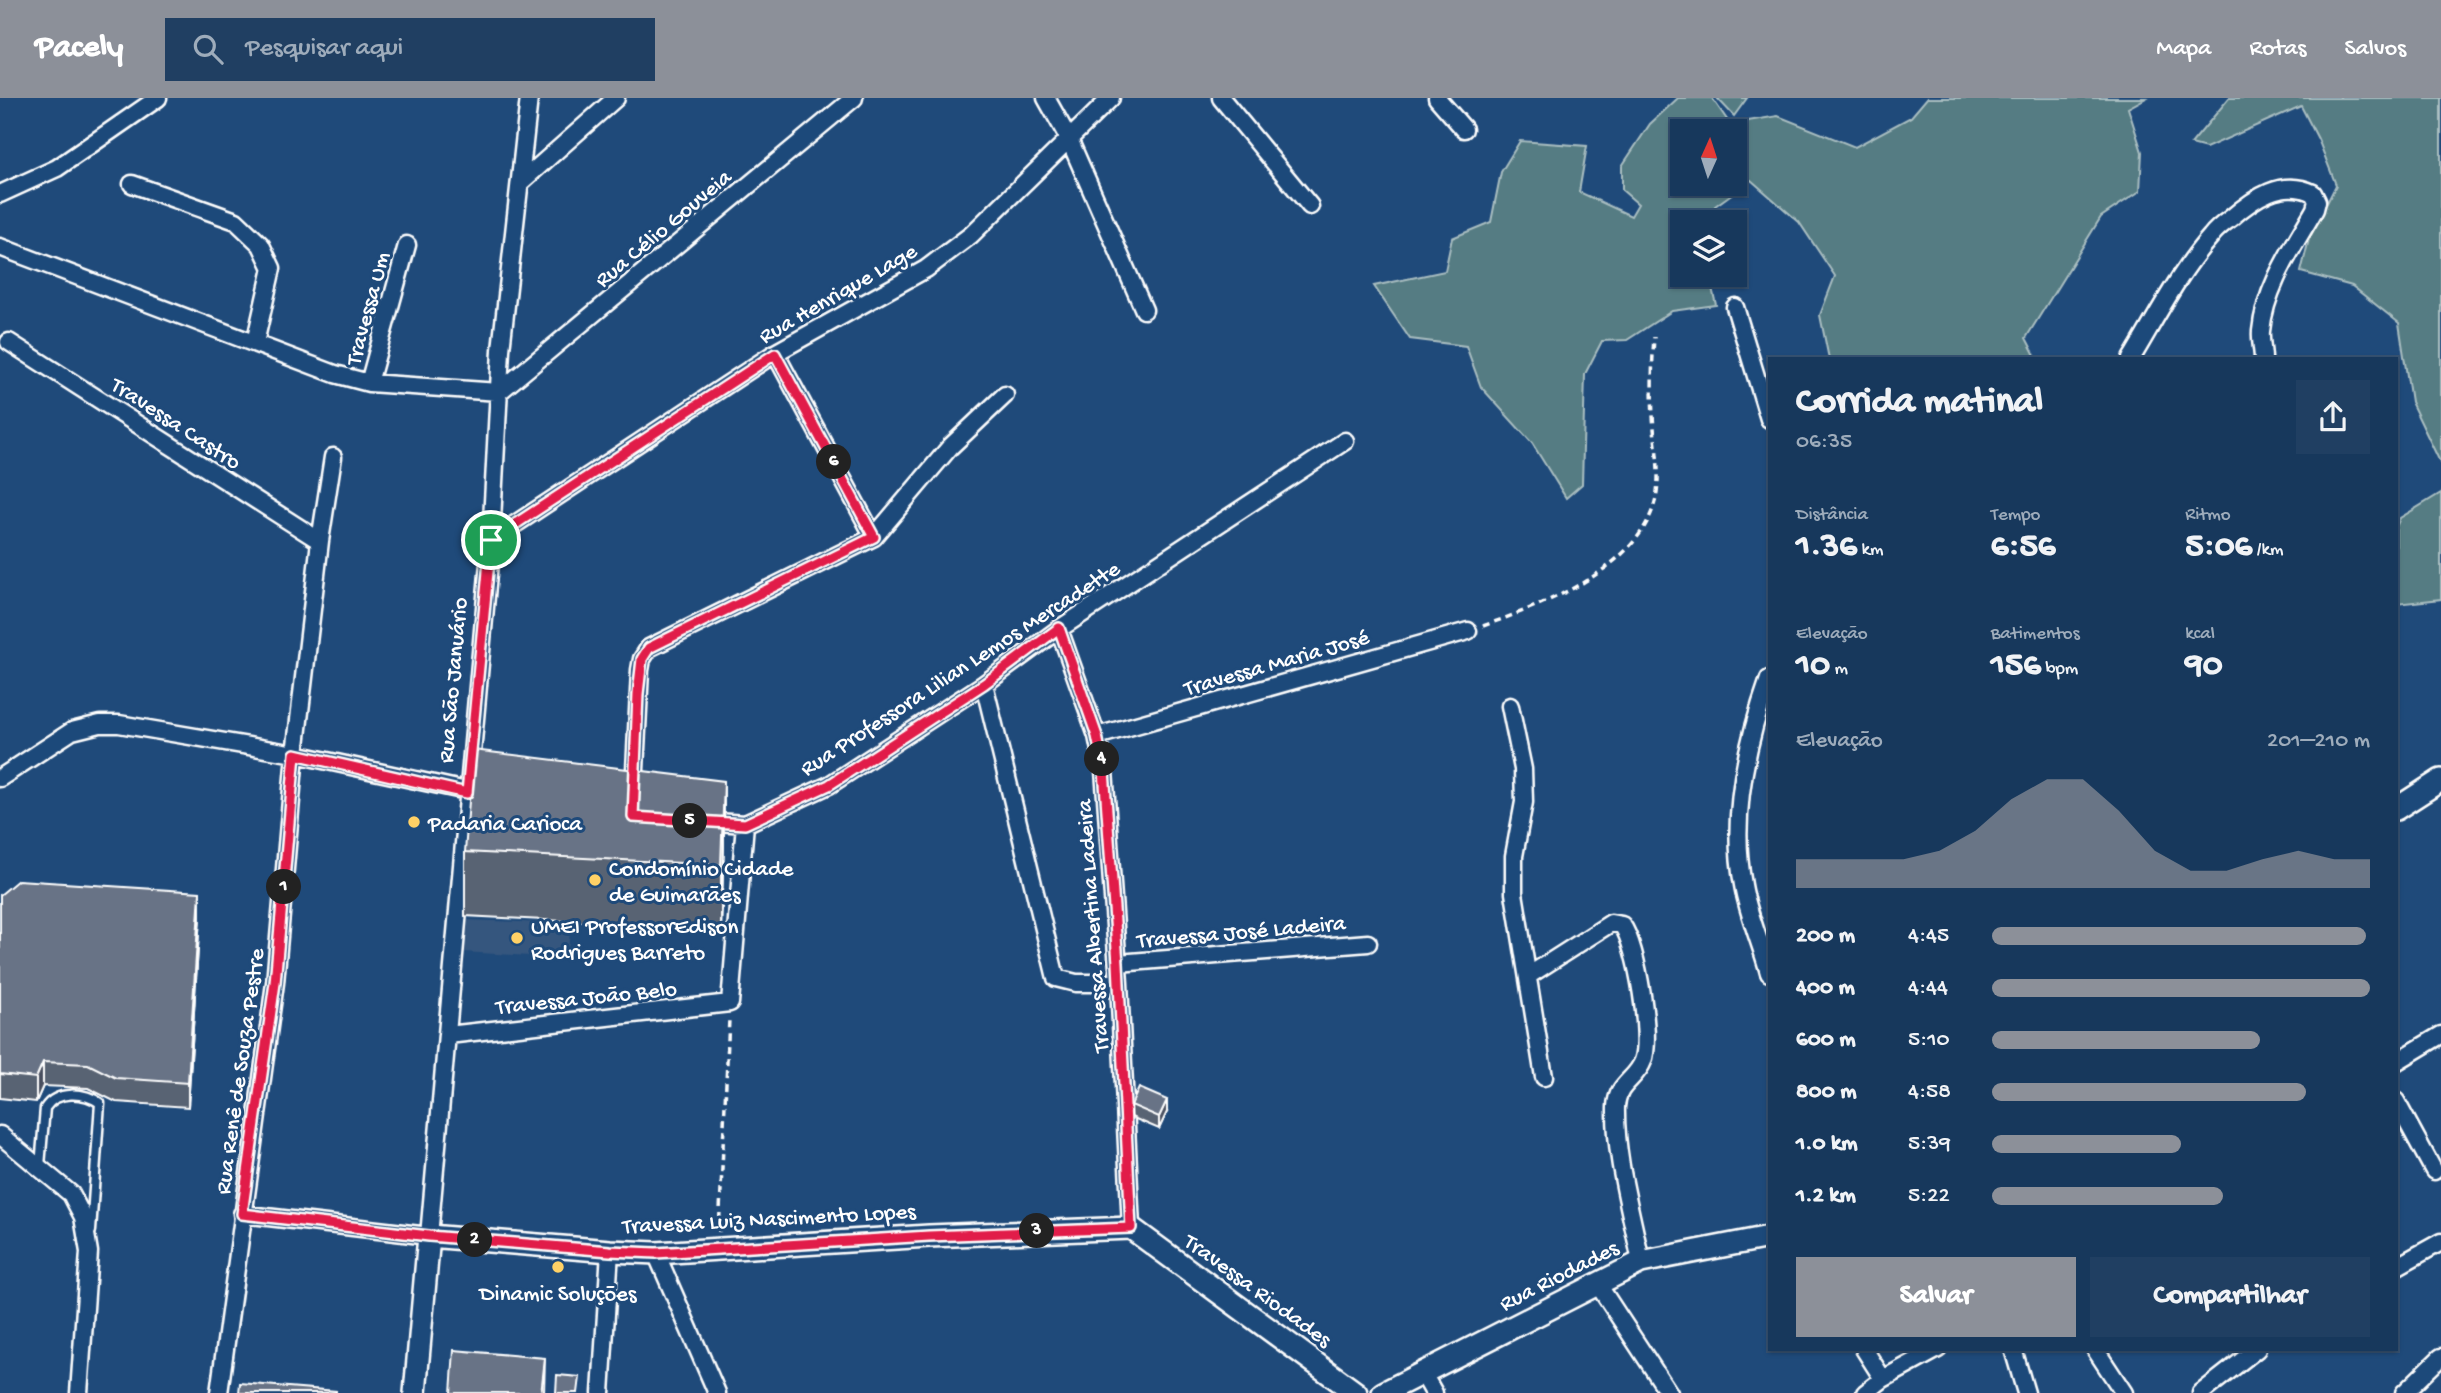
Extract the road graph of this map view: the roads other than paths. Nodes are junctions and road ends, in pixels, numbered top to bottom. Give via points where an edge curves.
1 (158, 98) edge
2 (529, 98) edge
3 (615, 98) edge
4 (854, 98) edge
5 (1046, 98) edge
6 (1111, 98) edge
7 (1221, 98) edge
8 (1437, 98) edge
9 (1464, 129) dead end
10 (1069, 139) junction
11 (521, 182) junction
12 (132, 184) dead end
13 (0, 194) edge
14 (1310, 206) dead end
15 (407, 245) dead end
16 (0, 247) edge
17 (1735, 307) dead end
18 (1144, 310) dead end
19 (9, 342) dead end
20 (255, 344) junction
21 (775, 354) junction
22 (2132, 357) edge
23 (2263, 357) edge
24 (369, 383) junction
25 (499, 392) junction
26 (1005, 395) dead end
27 (1768, 416) edge
28 (1345, 440) dead end
29 (333, 457) dead end
30 (874, 537) junction
31 (491, 540) junction
32 (320, 541) junction
33 (1059, 628) junction
34 (1468, 631) road end
35 (1768, 682) edge
36 (984, 684) junction
37 (1510, 706) dead end
38 (1097, 736) junction
39 (295, 754) junction
40 (0, 778) edge
41 (2441, 780) edge
42 (467, 793) junction
43 (505, 799) edge
44 (634, 803) edge
45 (2398, 808) edge
46 (689, 821) edge
47 (745, 824) junction
48 (1368, 943) dead end
49 (1766, 949) edge
50 (1118, 963) junction
51 (1528, 976) junction
52 (1119, 983) junction
53 (448, 1035) junction
54 (2441, 1035) edge
55 (2398, 1061) edge
56 (1544, 1077) dead end
57 (2398, 1105) edge
58 (0, 1135) edge
59 (40, 1166) junction
60 (2434, 1171) dead end
61 (242, 1214) junction
62 (1131, 1228) junction
63 (429, 1236) junction
64 (1768, 1237) edge
65 (2441, 1242) edge
66 (610, 1251) junction
67 (89, 1252) junction
68 (656, 1253) junction
69 (1641, 1262) junction
70 (2398, 1266) edge
71 (1597, 1283) junction
72 (1865, 1351) edge
73 (1934, 1351) edge
74 (2014, 1351) edge
75 (2096, 1351) edge
76 (2254, 1351) edge
77 (2441, 1357) edge
78 (1422, 1372) junction
79 (1884, 1379) junction
80 (79, 1393) edge
81 (219, 1393) edge
82 (415, 1393) edge
83 (601, 1393) edge
84 (717, 1393) edge
85 (1356, 1393) edge
86 (1383, 1393) edge
87 (1434, 1393) edge
88 (1670, 1393) edge
89 (1865, 1393) edge
90 (2026, 1393) edge
91 (2124, 1393) edge
92 (2201, 1393) edge
93 (2404, 1393) edge

1 - 13 street via 57,168
2 - 11 street, Rua São Januário
3 - 11 street
4 - 25 street, Rua Célio Gouveia
5 - 10 street
6 - 10 street, Rua Henrique Lage
7 - 14 street
8 - 9 street
10 - 18 street
10 - 21 street, Rua Henrique Lage via 971,235 926,269
11 - 25 street, Rua São Januário
12 - 20 street via 236,221 261,245 272,268
15 - 24 street, Travessa Um
16 - 20 street
17 - 27 street
19 - 32 street, Travessa Castro
20 - 24 street
21 - 30 street
21 - 31 street, Rua Henrique Lage
22 - 23 street via 2211,234 2255,198 2285,187 2304,188 2317,201 2266,308
24 - 25 street
25 - 31 street, Rua São Januário
26 - 30 street via 950,447
28 - 33 street, Rua Professora Lilian Lemos Mercadette
29 - 32 street, Rua Renê de Souza Pestre
30 - 44 street via 649,648 640,670
31 - 42 street, Rua São Januário
32 - 39 street, Rua Renê de Souza Pestre
33 - 36 street, Rua Professora Lilian Lemos Mercadette
33 - 38 street, Travessa Albertina Ladeira
34 - 38 street, Travessa Maria José
35 - 49 street via 1743,771 1739,823 1742,883 1750,918
36 - 47 street, Rua Professora Lilian Lemos Mercadette via 829,785
36 - 52 street via 1056,978
37 - 51 street via 1523,768 1514,893
38 - 50 street, Travessa Albertina Ladeira via 1104,770
39 - 40 street via 100,724 72,731
39 - 42 street
39 - 61 street, Rua Renê de Souza Pestre via 275,983
41 - 45 street
42 - 43 street
42 - 53 street, Rua São Januário
46 - 47 street, Rua Professora Lilian Lemos Mercadette
47 - 53 street, Travessa João Belo via 730,1003
48 - 50 street, Travessa José Ladeira
50 - 52 street, Travessa Albertina Ladeira
51 - 56 street
51 - 69 street via 1611,923 1622,925 1628,933 1642,996 1645,1051 1643,1062 1622,1087 1616,1108 1622,1171
52 - 62 street, Travessa Albertina Ladeira
53 - 63 street, Rua São Januário
54 - 55 street
57 - 60 street
58 - 59 street
59 - 67 street via 71,1194 83,1217
59 - 67 lane via 49,1101 81,1095 100,1103
61 - 63 street, Travessa Luiz Nascimento Lopes
61 - 81 street, Rua Renê de Souza Pestre
62 - 68 street, Travessa Luiz Nascimento Lopes
62 - 85 street, Travessa Riodades
63 - 66 street, Travessa Luiz Nascimento Lopes
63 - 82 street, Rua São Januário
64 - 69 street, Rua Riodades
65 - 70 street
66 - 68 street, Travessa Luiz Nascimento Lopes
66 - 83 street
67 - 80 street
68 - 84 street
69 - 71 street, Rua Riodades
71 - 78 street, Rua Riodades
71 - 88 street
72 - 79 street
73 - 79 street
74 - 90 street
75 - 91 street
76 - 92 street
77 - 93 street
78 - 86 street, Rua Riodades
78 - 87 street
79 - 89 street

